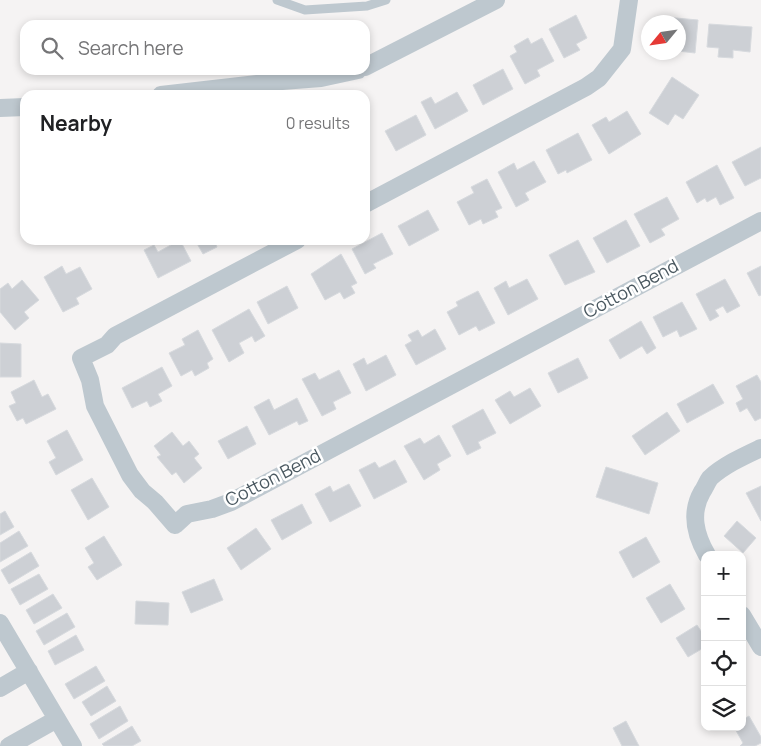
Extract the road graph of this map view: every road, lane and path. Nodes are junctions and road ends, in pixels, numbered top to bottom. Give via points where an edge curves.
1 (277, 0) edge
2 (386, 0) edge
3 (496, 0) edge
4 (629, 0) edge
5 (370, 64) edge
6 (335, 75) edge
7 (204, 90) edge
8 (20, 107) edge
9 (0, 108) edge
10 (370, 201) edge
11 (761, 221) edge
12 (288, 245) edge
13 (761, 448) edge
14 (705, 551) edge
15 (746, 622) edge
16 (0, 623) edge
17 (761, 647) edge
18 (29, 671) junction
19 (0, 688) edge
20 (58, 719) junction
21 (9, 746) edge
22 (74, 746) edge

1 - 2 lane via 305,10 367,6
3 - 5 street
4 - 10 street via 622,48 599,78
6 - 7 street
8 - 9 street
11 - 12 street, Cotton Bend via 230,502 187,514 175,525 130,475 95,406 81,358 107,345 115,336
13 - 14 street via 733,462 710,479 697,502 694,522
15 - 17 street
16 - 18 street
18 - 19 street
18 - 20 street
20 - 21 street
20 - 22 street

